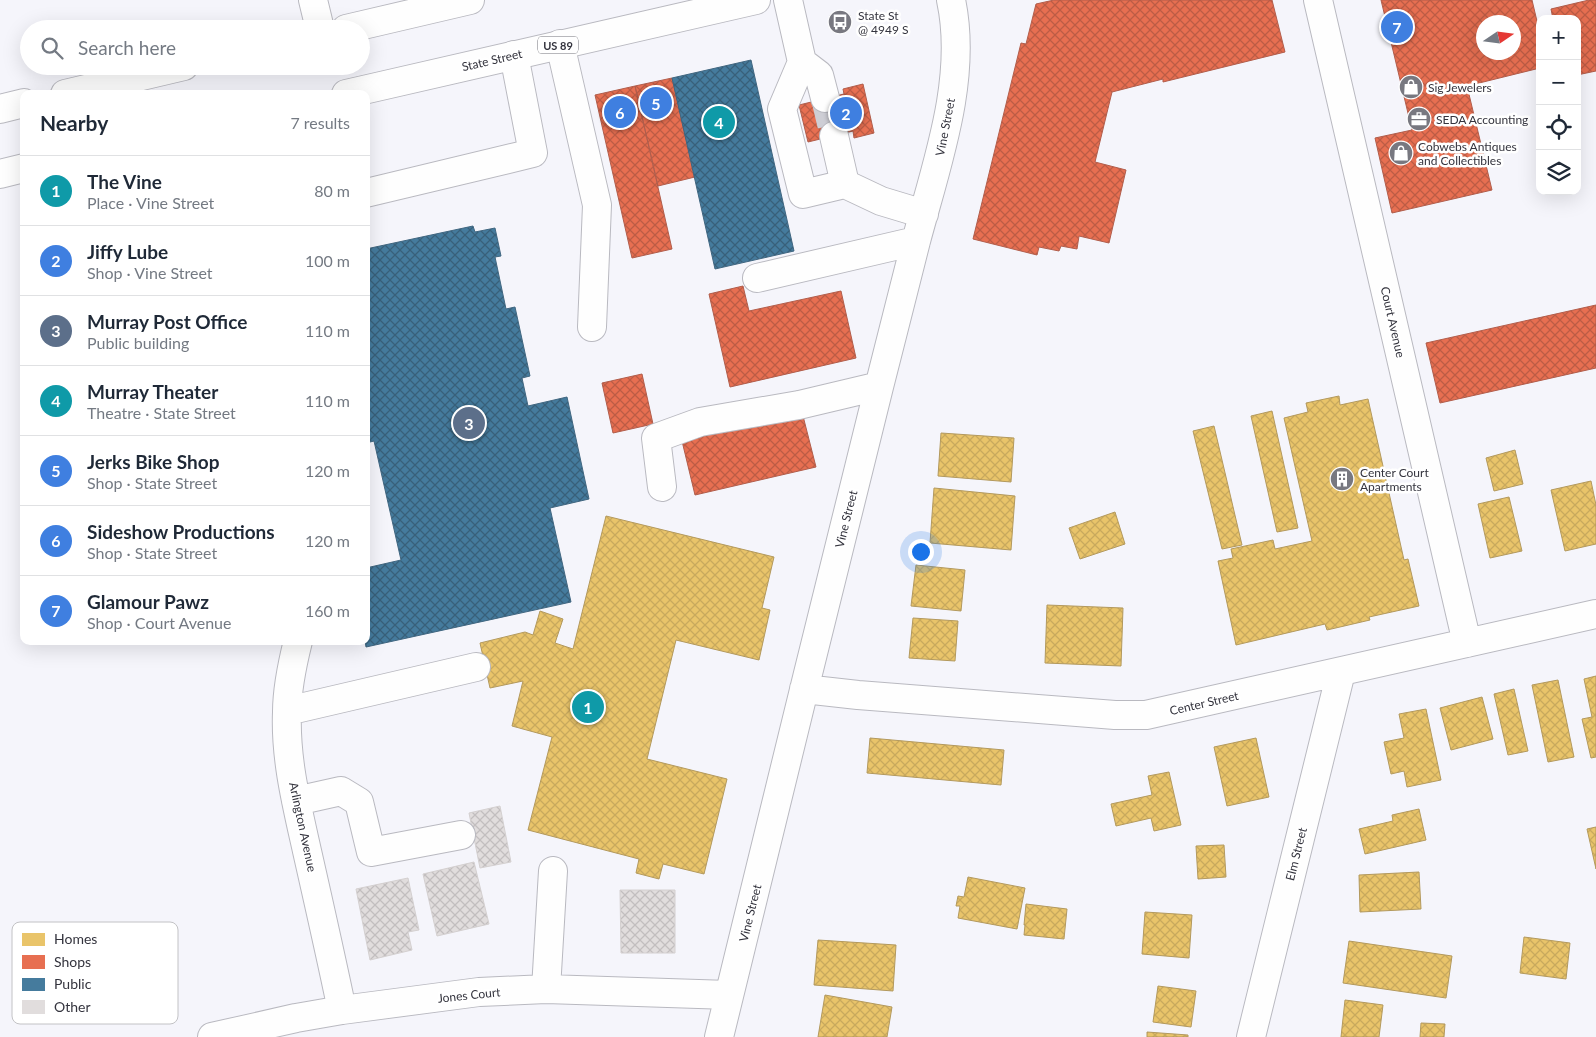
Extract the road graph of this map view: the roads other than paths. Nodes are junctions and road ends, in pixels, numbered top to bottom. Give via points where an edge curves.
1 (313, 0) edge
2 (470, 0) edge
3 (756, 0) edge
4 (788, 0) edge
5 (951, 0) edge
6 (1318, 0) edge
7 (318, 20) edge
8 (370, 23) edge
9 (560, 44) junction
10 (514, 55) junction
11 (802, 62) junction
12 (146, 75) edge
13 (82, 90) edge
14 (363, 90) edge
15 (825, 98) tunnel mouth
16 (20, 104) edge
17 (0, 109) edge
18 (834, 136) tunnel mouth
19 (20, 169) edge
20 (0, 174) edge
21 (845, 184) junction
22 (370, 193) edge
23 (924, 214) junction
24 (916, 241) junction
25 (757, 278) dead end
26 (592, 327) dead end
27 (879, 386) junction
28 (662, 487) dead end
29 (1596, 614) edge
30 (1467, 643) junction
31 (297, 645) edge
32 (476, 667) dead end
33 (1341, 672) junction
34 (804, 689) junction
35 (287, 711) junction
36 (296, 801) junction
37 (461, 835) dead end
38 (553, 871) dead end
39 (546, 989) junction
40 (729, 996) junction
41 (342, 1010) junction
42 (212, 1037) edge
43 (719, 1037) edge
44 (1251, 1037) edge

1 - 7 street
2 - 8 street
3 - 9 street, State Street / US 89
4 - 11 street
5 - 23 street, Vine Street via 955,70 946,130
6 - 30 street, Court Avenue via 1394,361
9 - 10 street, State Street / US 89
9 - 26 street via 597,205
10 - 14 street, State Street / US 89
10 - 22 street via 533,153
11 - 15 street via 819,75
11 - 21 street via 782,109 803,194
12 - 13 street
16 - 17 street
18 - 21 street
19 - 20 street
21 - 23 street
23 - 24 street, Vine Street
24 - 25 street
24 - 27 street, Vine Street
27 - 28 street via 799,405 700,422 656,438
27 - 34 street, Vine Street
29 - 30 street, Center Street
30 - 33 street, Center Street
31 - 35 street, Arlington Avenue
32 - 35 street
33 - 34 street, Center Street via 1146,716
33 - 44 street, Elm Street
34 - 40 street, Vine Street
35 - 36 street, Arlington Avenue via 288,750
36 - 37 street via 341,791 359,802 371,852
36 - 41 street, Arlington Avenue
38 - 39 street
39 - 40 street, Jones Court
39 - 41 street, Jones Court via 479,992
40 - 43 street, Vine Street
41 - 42 street, Jones Court

